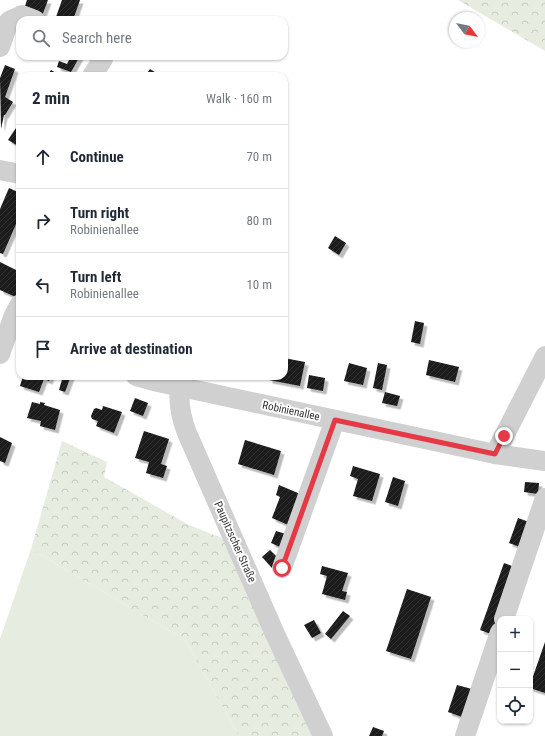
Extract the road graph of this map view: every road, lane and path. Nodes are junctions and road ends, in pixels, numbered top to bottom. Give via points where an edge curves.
1 (16, 18) edge
2 (0, 47) edge
3 (102, 60) edge
4 (95, 72) edge
5 (0, 170) edge
6 (16, 173) edge
7 (16, 311) edge
8 (9, 335) edge
9 (0, 354) edge
10 (545, 356) edge
11 (152, 380) edge
12 (180, 387) junction
13 (335, 420) junction
14 (495, 454) junction
15 (545, 461) edge
16 (545, 498) edge
17 (282, 568) dead end
18 (505, 616) edge
19 (497, 641) edge
20 (323, 736) edge
21 (465, 736) edge

1 - 2 street via 9,21
3 - 4 street
5 - 6 street
7 - 8 street
8 - 9 street
10 - 14 street
11 - 12 street
12 - 13 street, Robinienallee
12 - 20 street, Paupitzscher Straße via 182,421 275,634
13 - 14 street, Robinienallee
13 - 17 street
14 - 15 street, Robinienallee
16 - 18 street
19 - 21 street

